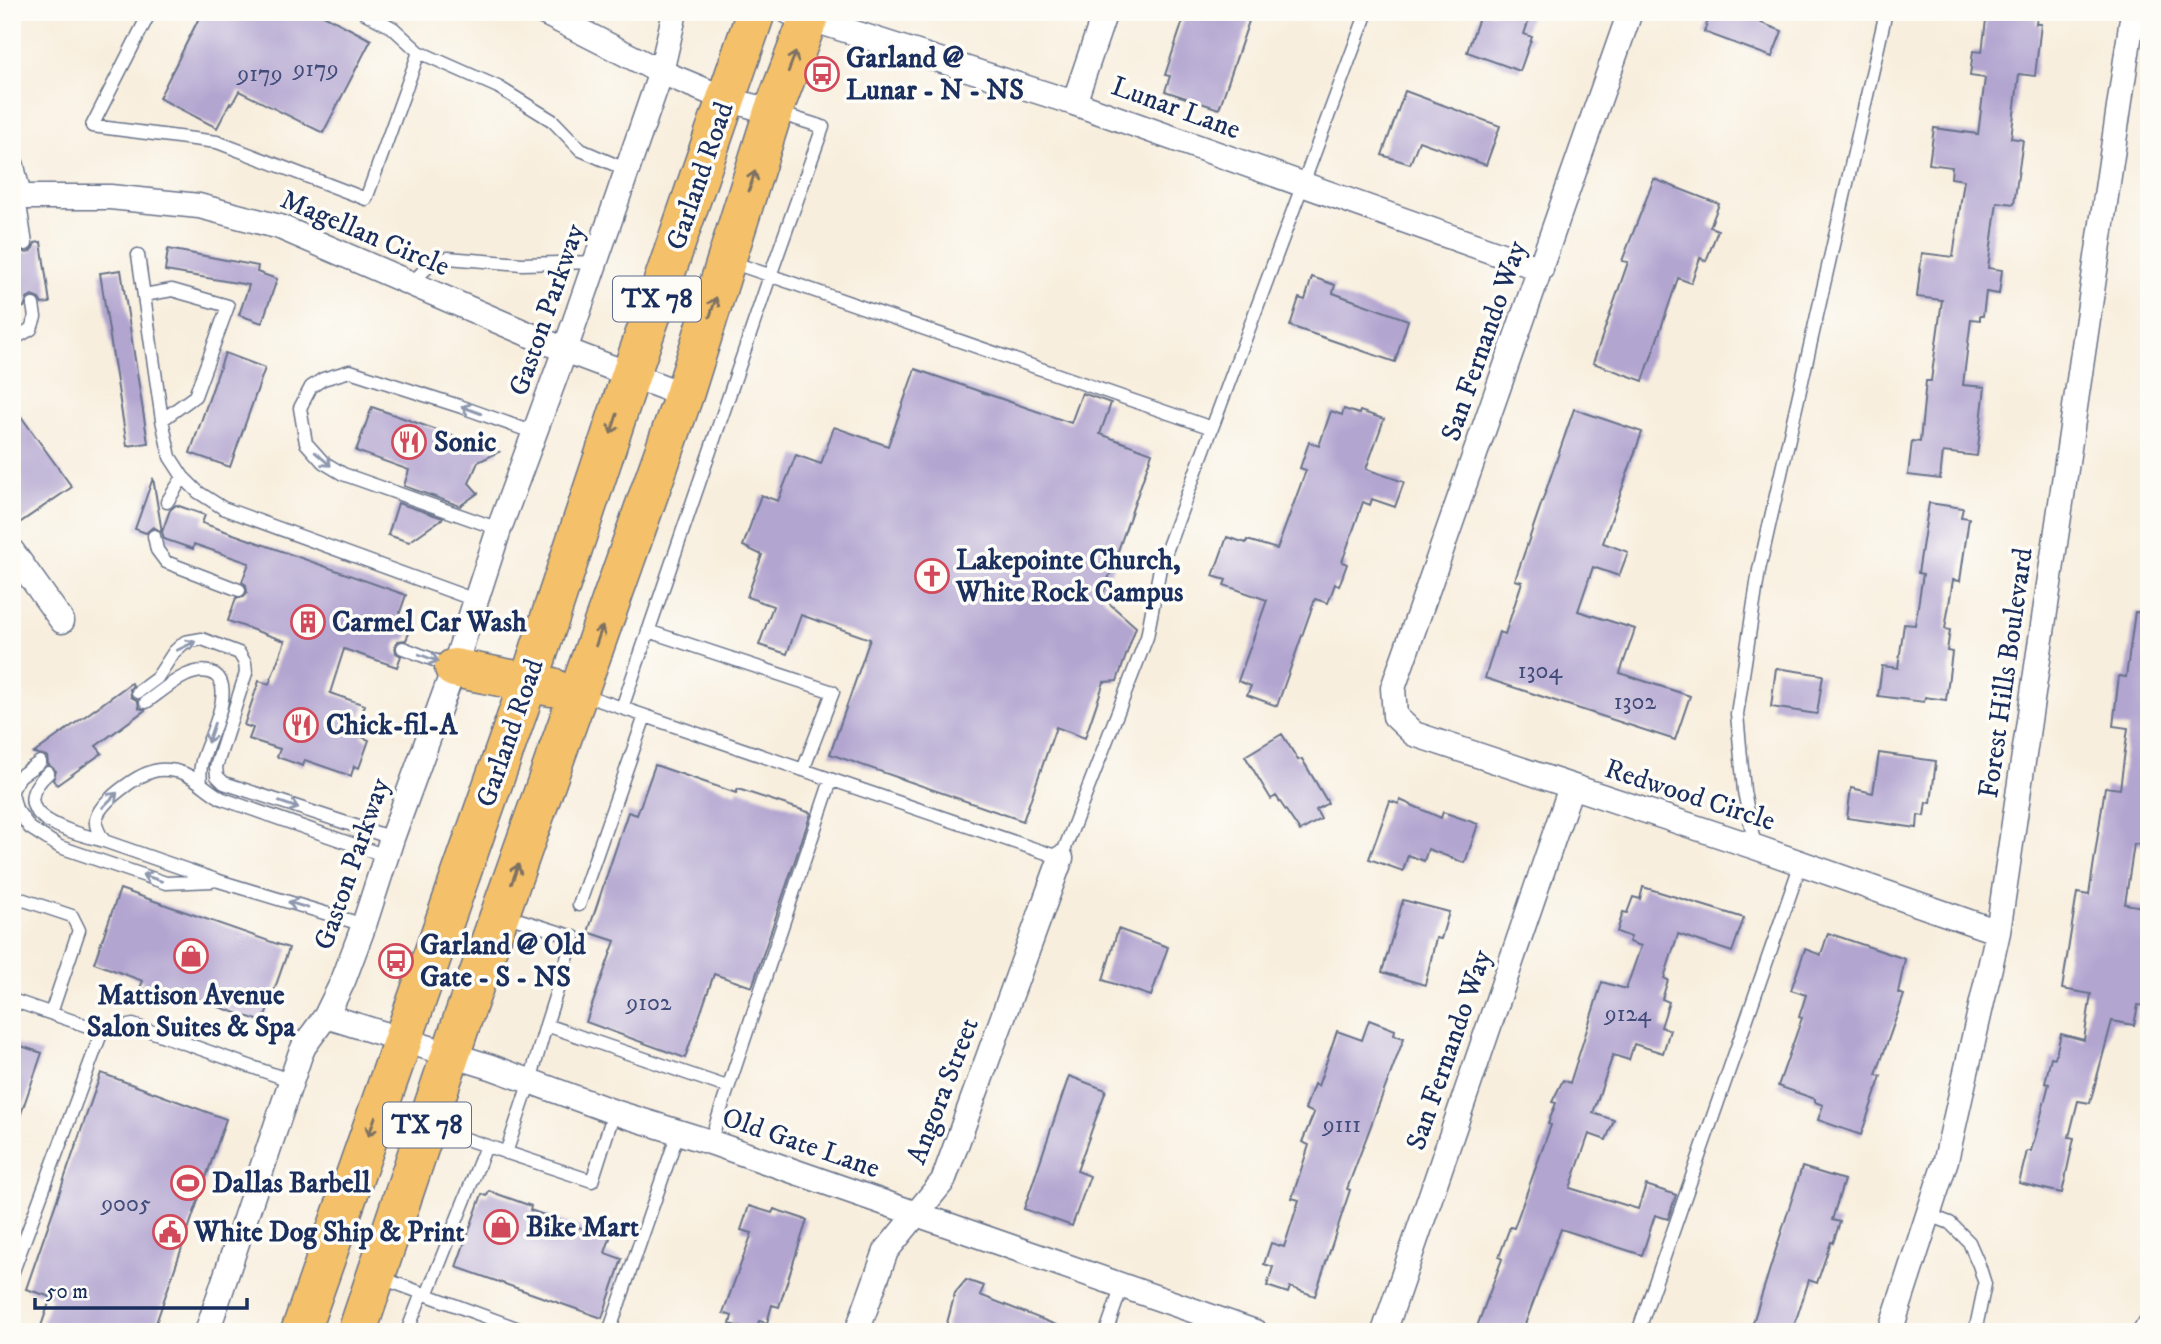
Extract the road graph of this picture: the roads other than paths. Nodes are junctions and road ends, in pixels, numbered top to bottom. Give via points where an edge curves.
1 (150, 12) edge
2 (363, 12) edge
3 (543, 12) edge
4 (675, 12) edge
5 (756, 12) edge
6 (1105, 12) edge
7 (1367, 12) edge
8 (1630, 12) edge
9 (1885, 12) edge
10 (2133, 12) edge
11 (803, 14) edge
12 (582, 21) edge
13 (419, 52) junction
14 (661, 72) junction
15 (726, 99) junction
16 (1074, 103) junction
17 (773, 112) junction
18 (12, 166) edge
19 (627, 170) junction
20 (1302, 185) junction
21 (14, 200) edge
22 (26, 244) dead end
23 (138, 255) dead end
24 (727, 261) junction
25 (596, 262) junction
26 (1541, 269) junction
27 (770, 276) junction
28 (410, 284) junction
29 (144, 295) junction
30 (33, 305) dead end
31 (12, 337) edge
32 (565, 350) junction
33 (631, 374) junction
34 (684, 395) junction
35 (162, 420) junction
36 (1212, 428) junction
37 (535, 433) junction
38 (183, 477) junction
39 (167, 502) dead end
40 (499, 529) junction
41 (153, 536) dead end
42 (12, 551) edge
43 (239, 590) dead end
44 (475, 600) junction
45 (62, 621) dead end
46 (649, 631) junction
47 (403, 648) dead end
48 (454, 668) junction
49 (529, 681) junction
50 (1393, 688) joint
51 (579, 694) junction
52 (622, 708) junction
53 (645, 716) junction
54 (803, 770) junction
55 (831, 780) junction
56 (201, 783) junction
57 (1571, 787) junction
58 (12, 792) edge
59 (104, 841) junction
60 (389, 847) junction
61 (1755, 847) junction
62 (1060, 858) junction
63 (1801, 863) junction
64 (219, 881) junction
65 (12, 896) edge
66 (579, 905) dead end
67 (501, 914) junction
68 (363, 925) junction
69 (1998, 932) junction
70 (12, 1000) edge
71 (51, 1013) junction
72 (327, 1016) junction
73 (546, 1025) junction
74 (102, 1031) junction
75 (403, 1038) junction
76 (452, 1054) junction
77 (292, 1081) junction
78 (530, 1081) junction
79 (727, 1087) junction
80 (614, 1112) junction
81 (426, 1126) junction
82 (678, 1133) junction
83 (710, 1142) junction
84 (486, 1146) junction
85 (506, 1153) junction
86 (917, 1213) junction
87 (1929, 1215) junction
88 (12, 1274) edge
89 (376, 1275) junction
90 (1122, 1286) junction
91 (425, 1294) junction
92 (2149, 1314) edge
93 (207, 1332) edge
94 (300, 1332) edge
95 (357, 1332) edge
96 (407, 1332) edge
97 (527, 1332) edge
98 (609, 1332) edge
99 (858, 1332) edge
100 (1106, 1332) edge
101 (1255, 1332) edge
102 (1384, 1332) edge
103 (1638, 1332) edge
104 (1890, 1332) edge
105 (1975, 1332) edge
106 (2138, 1332) edge

1 - 13 lane via 92,126 217,142 366,199
2 - 13 lane via 393,28
3 - 12 street
4 - 14 street, Gaston Parkway
5 - 15 main road, Garland Road / TX 78
6 - 16 street
7 - 20 lane
8 - 26 street, San Fernando Way
9 - 61 lane via 1759,570 1737,714
10 - 69 street, Forest Hills Boulevard
11 - 16 street, Lunar Lane
17 -> 11 main road, Garland Road / TX 78
12 - 14 street
13 - 19 lane via 498,87 553,121 581,150
14 - 15 street
14 - 19 street, Gaston Parkway
15 - 17 street
15 - 33 main road, Garland Road / TX 78
16 - 20 street, Lunar Lane
24 -> 17 main road, Garland Road / TX 78
17 - 27 lane via 823,127
18 - 21 street
19 - 25 street, Gaston Parkway
20 - 26 street, Lunar Lane
20 - 36 lane
21 - 22 lane
21 - 28 street, Magellan Circle via 110,197 199,206 280,227
23 - 29 lane
24 - 27 lane
34 -> 24 main road, Garland Road / TX 78
25 - 28 lane via 522,264 448,258 432,263
25 - 32 street, Gaston Parkway
26 - 50 street, San Fernando Way
27 - 36 lane
27 - 46 lane
28 - 32 street, Magellan Circle
29 - 35 lane
29 - 35 lane via 172,289 228,306 195,396
30 - 31 lane via 32,329
32 - 33 street, Magellan Circle
32 - 37 street, Gaston Parkway
33 - 34 street, Magellan Circle
33 -> 49 main road, Garland Road / TX 78
51 -> 34 main road, Garland Road / TX 78
35 - 38 lane via 170,457
36 - 62 lane via 1160,568 1147,637
37 - 40 street, Gaston Parkway
37 -> 40 lane via 350,371 310,387 300,408 306,443 323,462 343,474
38 - 39 lane
38 - 44 lane via 223,508
40 - 44 street, Gaston Parkway
41 - 43 lane via 166,562
42 - 45 street
44 - 48 street, Gaston Parkway
46 - 52 lane
46 - 54 lane via 833,692
47 -> 48 lane
48 - 49 main road
48 - 60 street, Gaston Parkway
49 - 51 main road
49 - 75 main road, Garland Road / TX 78
50 - 57 street, Redwood Circle via 1395,716 1413,734
51 - 52 lane
67 -> 51 main road, Garland Road / TX 78
52 - 53 lane
53 - 54 lane
53 - 66 lane
54 - 55 lane
55 - 62 lane
55 - 79 lane
59 -> 56 lane via 97,831 100,811 135,781 155,771 176,771
56 - 60 lane via 223,799
56 - 60 lane via 201,763 222,703 221,681 200,671 142,697 174,652 185,642 202,639 239,653 245,663 217,776 224,783
57 - 61 street, Redwood Circle
57 - 102 street, San Fernando Way
58 - 59 lane via 20,776 44,768 32,794 33,806 42,817 61,830
64 -> 58 lane via 166,883 60,847 30,828 16,810
59 - 64 lane
60 - 68 street, Gaston Parkway
61 - 63 street, Redwood Circle
62 - 86 street, Angora Street via 943,1181
63 - 69 street, Redwood Circle
63 - 103 lane
68 -> 64 lane
65 - 71 lane via 72,916 79,930
67 - 73 lane via 574,937
67 - 76 main road, Garland Road / TX 78
68 - 72 street, Gaston Parkway
69 - 87 street, Forest Hills Boulevard via 1947,1160
70 - 71 lane
71 - 74 lane
72 - 75 street, Old Gate Lane
72 - 77 street, Gaston Parkway via 304,1045
73 - 78 lane
73 - 79 lane
74 - 77 lane via 133,1025
74 - 88 lane
75 - 76 street, Old Gate Lane
75 -> 94 main road, Garland Road / TX 78
76 - 78 street, Old Gate Lane
76 - 81 main road, Garland Road / TX 78
77 - 93 street, Gaston Parkway
78 - 80 street, Old Gate Lane
78 - 85 lane
79 - 83 lane
80 - 82 street, Old Gate Lane
80 - 85 lane via 592,1181
81 - 84 lane
81 - 89 main road, Garland Road / TX 78
82 - 83 street, Old Gate Lane
82 - 98 lane
83 - 86 street, Old Gate Lane
84 - 85 lane
84 - 91 lane
86 - 90 street, Old Gate Lane
86 - 99 street, Angora Street via 886,1251
87 - 104 street, Forest Hills Boulevard
87 - 105 lane via 1950,1223 1969,1242 1979,1265 1985,1284
89 - 91 lane
89 - 95 main road, Garland Road / TX 78
90 - 100 lane
90 - 101 street, Old Gate Lane
91 - 96 lane
91 - 97 lane
92 - 106 lane

